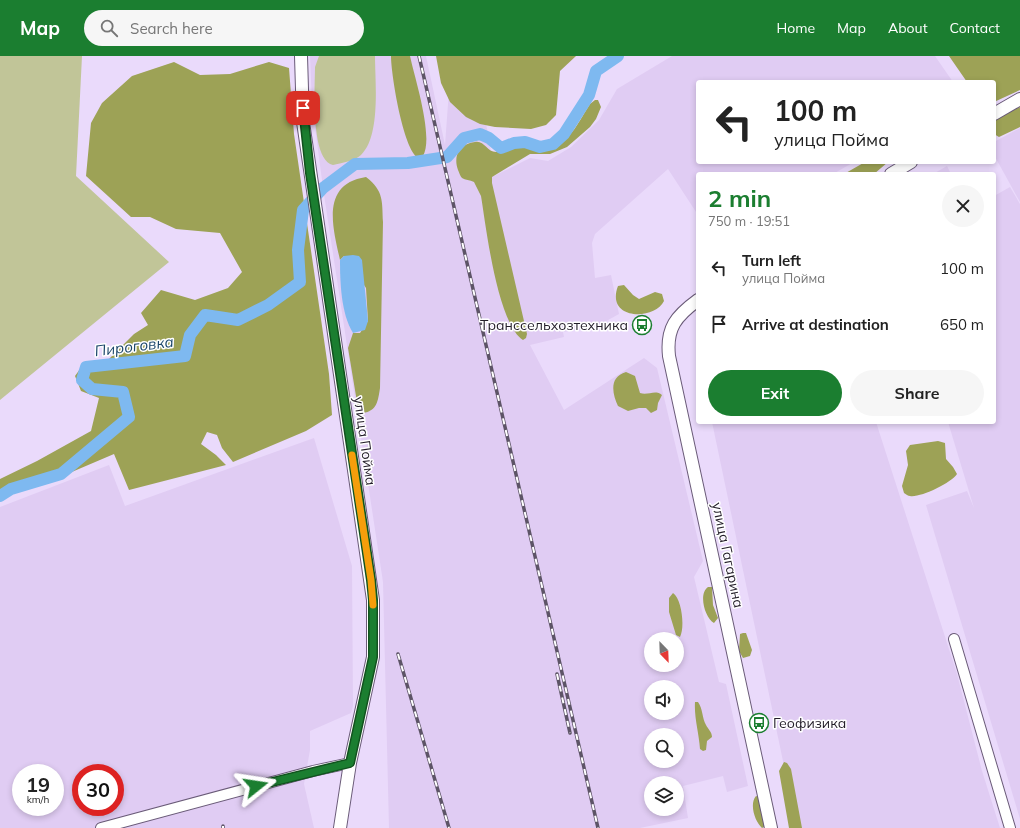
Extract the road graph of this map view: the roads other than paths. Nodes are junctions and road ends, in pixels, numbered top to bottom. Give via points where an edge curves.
1 (301, 56) edge
2 (1020, 99) edge
3 (996, 113) edge
4 (908, 164) edge
5 (894, 172) edge
6 (696, 301) edge
7 (954, 639) dead end
8 (350, 763) junction
9 (101, 828) edge
10 (340, 828) edge
11 (772, 828) edge
12 (1010, 828) edge

1 - 8 main road, улица Пойма via 303,122 373,600 373,657
2 - 3 main road
4 - 5 main road
6 - 11 main road, улица Гагарина via 683,311 672,326 668,342 669,356
7 - 12 street
8 - 9 street
8 - 10 main road, улица Пойма

